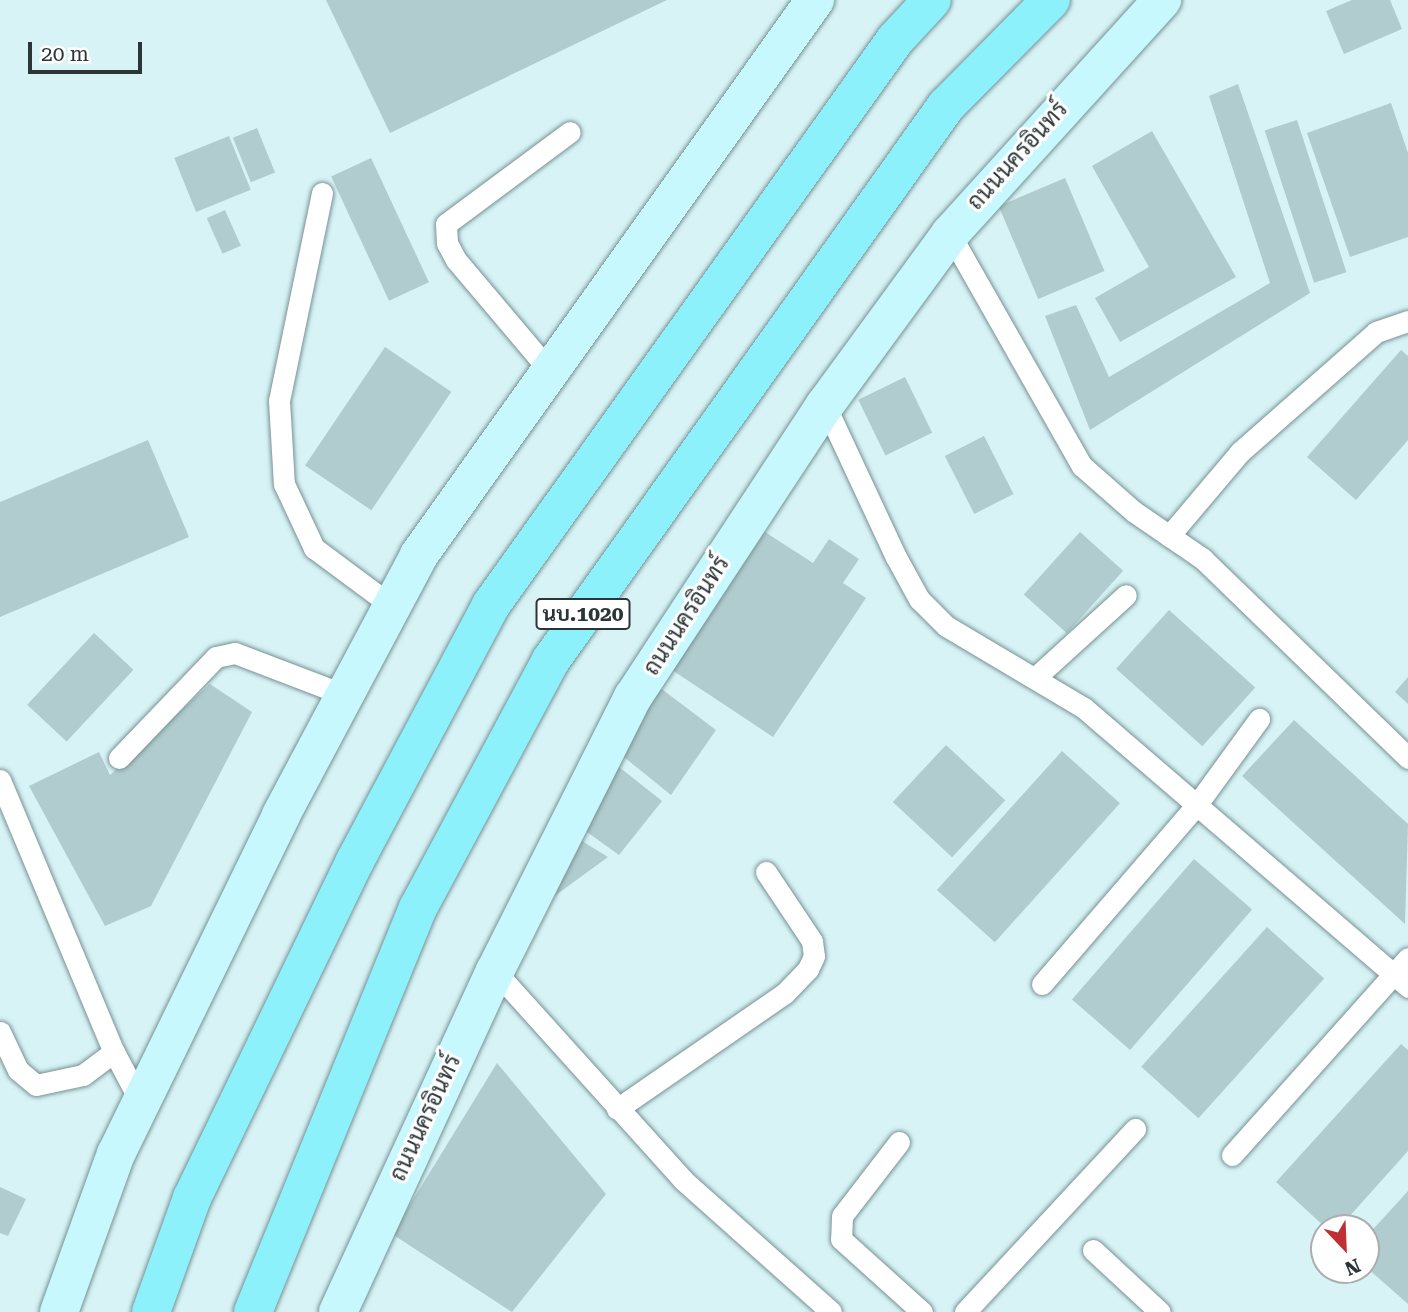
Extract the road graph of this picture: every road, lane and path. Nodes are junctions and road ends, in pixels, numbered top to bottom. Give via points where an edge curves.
1 (816, 0) edge
2 (932, 0) edge
3 (1051, 0) edge
4 (1162, 0) edge
5 (570, 132) dead end
6 (322, 193) dead end
7 (950, 234) junction
8 (1408, 321) edge
9 (549, 370) junction
10 (825, 405) junction
11 (1169, 536) junction
12 (1126, 595) dead end
13 (392, 606) junction
14 (1037, 676) junction
15 (345, 695) junction
16 (1259, 719) dead end
17 (119, 758) dead end
18 (1408, 758) edge
19 (0, 780) edge
20 (1198, 803) junction
21 (766, 872) dead end
22 (495, 971) junction
23 (1403, 973) edge
24 (1042, 984) dead end
25 (0, 1032) edge
26 (114, 1052) junction
27 (141, 1103) junction
28 (617, 1109) junction
29 (1135, 1129) dead end
30 (899, 1142) dead end
31 (1232, 1155) dead end
32 (1093, 1250) dead end
33 (59, 1312) edge
34 (151, 1312) edge
35 (253, 1312) edge
36 (338, 1312) edge
37 (831, 1312) edge
38 (922, 1312) edge
39 (965, 1312) edge
40 (1160, 1312) edge

1 - 9 main road
2 - 34 main road, นบ.1020 via 871,73 492,606 355,860 198,1186
3 - 35 main road, นบ.1020 via 946,106 551,660 418,908
4 - 7 main road, ถนนนครอินทร์
5 - 9 lane via 446,223 447,243 456,260
6 - 13 lane via 279,401 284,484 314,548
7 - 10 main road, ถนนนครอินทร์
7 - 11 lane via 1082,466
8 - 11 lane via 1376,332 1240,452
9 - 13 main road via 419,555
10 - 14 lane via 919,599 946,626
10 - 22 main road, ถนนนครอินทร์ via 633,697
11 - 18 lane via 1202,559
12 - 14 lane
13 - 15 main road
14 - 20 lane via 1084,708
15 - 17 lane via 235,653 216,657
15 - 27 main road via 281,815
16 - 20 lane
19 - 26 lane
20 - 23 lane
20 - 24 lane
21 - 28 lane via 812,941 814,956 808,969 784,994
22 - 28 lane
22 - 36 main road, ถนนนครอินทร์
23 - 31 lane
25 - 26 lane via 18,1070 36,1085 83,1075
26 - 27 lane
27 - 33 main road via 117,1154
28 - 37 lane via 683,1180
29 - 39 lane
30 - 38 lane via 842,1216 841,1239
32 - 40 lane

